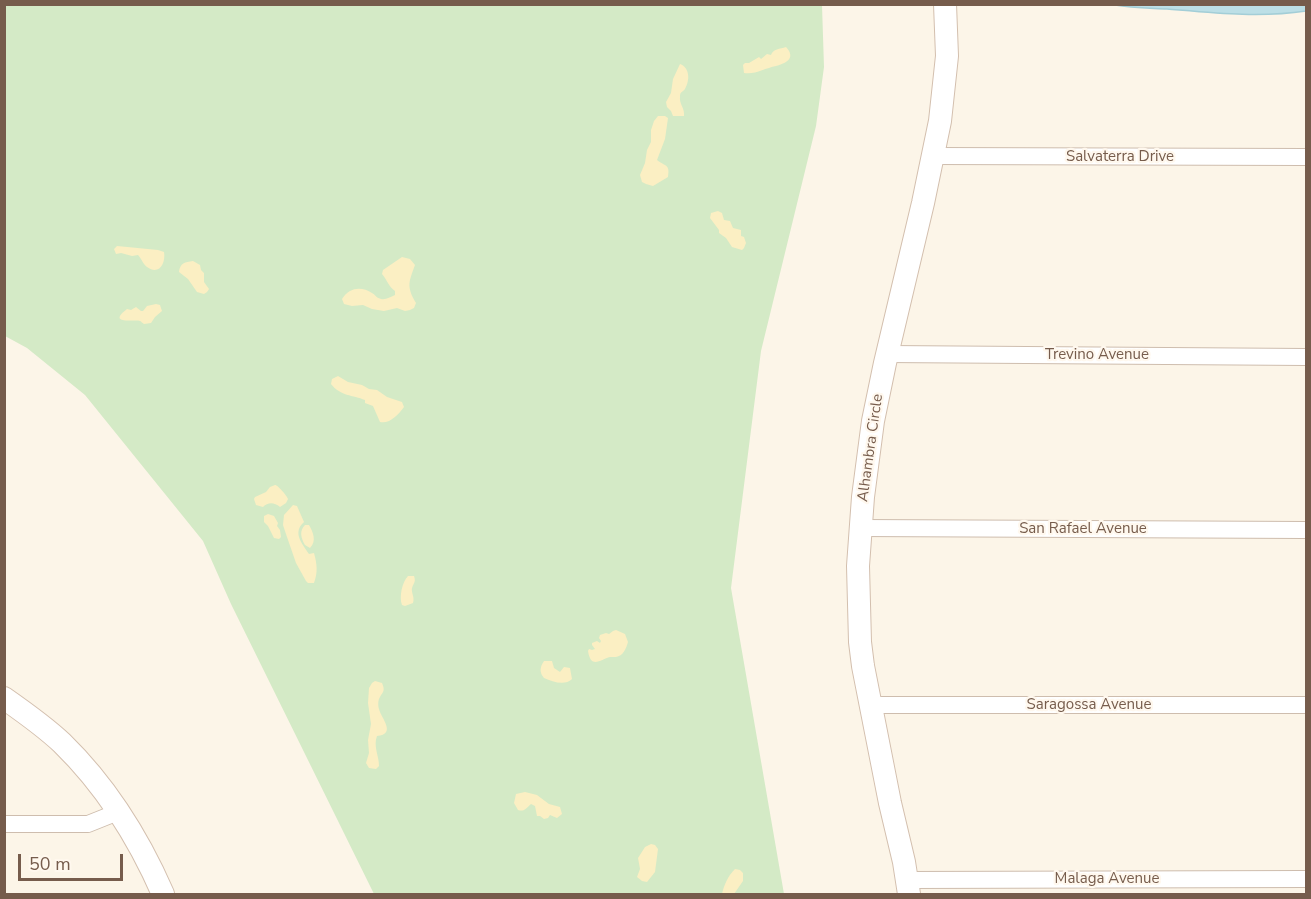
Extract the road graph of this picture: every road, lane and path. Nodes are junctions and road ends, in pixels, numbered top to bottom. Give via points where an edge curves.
1 (945, 4) edge
2 (933, 156) junction
3 (1306, 157) edge
4 (887, 354) junction
5 (1306, 357) edge
6 (860, 528) junction
7 (1306, 530) edge
8 (4, 698) edge
9 (871, 705) junction
10 (1306, 705) edge
11 (118, 812) junction
12 (4, 824) edge
13 (1306, 879) edge
14 (908, 887) edge
15 (164, 894) edge

1 - 2 street, Alhambra Circle via 945,80
2 - 3 street, Salvaterra Drive
2 - 4 street, Alhambra Circle
4 - 5 street, Trevino Avenue
4 - 6 street, Alhambra Circle via 869,444
6 - 7 street, San Rafael Avenue
6 - 9 street, Alhambra Circle via 860,642
8 - 11 street via 61,743 100,785
9 - 10 street, Saragossa Avenue
9 - 14 street, Alhambra Circle
11 - 12 street via 88,824
11 - 15 street
13 - 14 street, Malaga Avenue

